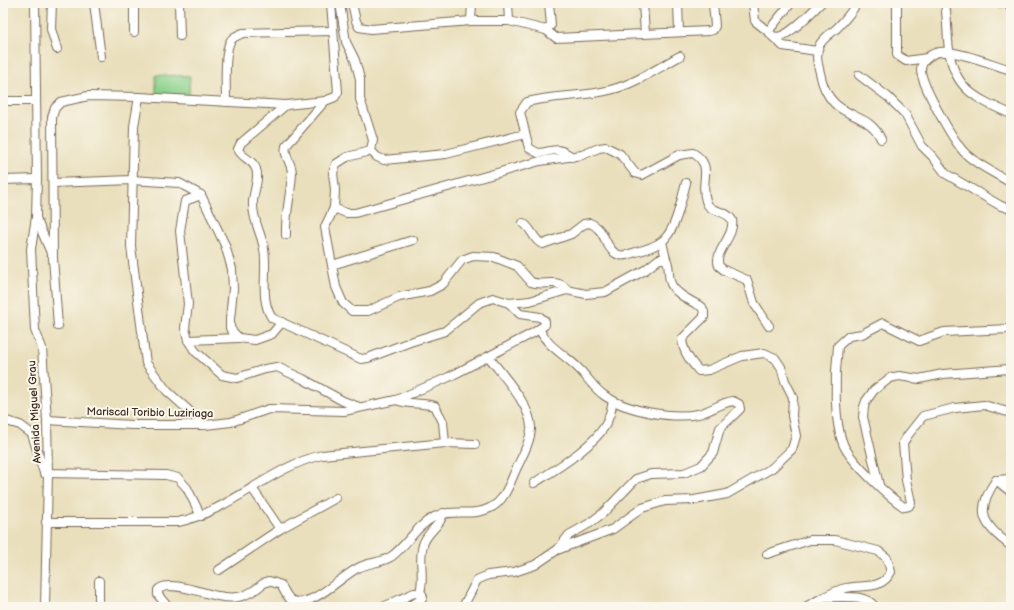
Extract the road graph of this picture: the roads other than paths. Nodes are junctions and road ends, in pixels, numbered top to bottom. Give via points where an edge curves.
1 (35, 3) edge
2 (52, 3) edge
3 (94, 3) edge
4 (134, 3) edge
5 (179, 3) edge
6 (331, 3) edge
7 (340, 3) edge
8 (352, 3) edge
9 (472, 3) edge
10 (508, 3) edge
11 (549, 3) edge
12 (643, 3) edge
13 (678, 3) edge
14 (713, 3) edge
15 (753, 3) edge
16 (791, 3) edge
17 (821, 3) edge
18 (857, 3) edge
19 (897, 3) edge
20 (945, 3) edge
21 (509, 20) junction
22 (472, 21) junction
23 (546, 30) junction
24 (333, 31) junction
25 (134, 32) dead end
26 (679, 32) junction
27 (645, 34) junction
28 (771, 35) junction
29 (180, 36) dead end
30 (57, 49) dead end
31 (817, 51) junction
32 (950, 52) junction
33 (680, 56) dead end
34 (101, 57) dead end
35 (927, 58) junction
36 (1011, 70) edge
37 (859, 75) dead end
38 (139, 97) junction
39 (3, 101) edge
40 (36, 101) junction
41 (325, 101) junction
42 (226, 102) junction
43 (286, 105) junction
44 (1011, 114) edge
45 (525, 134) junction
46 (881, 138) dead end
47 (371, 151) junction
48 (572, 157) junction
49 (37, 179) junction
50 (3, 180) edge
51 (132, 180) junction
52 (53, 183) junction
53 (686, 183) dead end
54 (1011, 183) edge
55 (201, 196) junction
56 (334, 208) junction
57 (1011, 209) edge
58 (36, 217) junction
59 (523, 223) dead end
60 (286, 235) dead end
61 (413, 240) dead end
62 (662, 242) junction
63 (53, 258) junction
64 (666, 259) junction
65 (332, 265) junction
66 (567, 290) junction
67 (510, 303) junction
68 (282, 322) junction
69 (58, 326) dead end
70 (768, 326) dead end
71 (540, 329) junction
72 (1009, 329) dead end
73 (240, 338) junction
74 (188, 340) junction
75 (489, 357) junction
76 (1010, 369) dead end
77 (396, 400) junction
78 (614, 401) junction
79 (360, 407) junction
80 (1011, 413) edge
81 (3, 420) edge
82 (47, 420) junction
83 (205, 425) junction
84 (445, 443) junction
85 (476, 444) dead end
86 (48, 473) junction
87 (1011, 479) edge
88 (996, 480) junction
89 (534, 483) dead end
90 (252, 488) junction
91 (880, 488) junction
92 (1011, 492) edge
93 (336, 498) dead end
94 (443, 513) junction
95 (201, 516) junction
96 (46, 522) junction
97 (280, 530) junction
98 (1011, 546) edge
99 (558, 550) junction
100 (767, 554) dead end
101 (219, 570) dead end
102 (99, 581) dead end
103 (420, 592) junction
104 (826, 597) junction
105 (45, 607) edge
106 (99, 607) edge
107 (168, 607) edge
108 (383, 607) edge
109 (409, 607) edge
110 (463, 607) edge
111 (805, 607) edge
112 (875, 607) edge

1 - 40 street, Avenida Miguel Grau
2 - 30 street via 52,30
3 - 34 street
4 - 25 street
5 - 29 street
6 - 24 street
7 - 47 street via 346,42 355,60 360,79 360,99 373,140
8 - 22 street via 359,27
9 - 22 street
10 - 21 street
11 - 23 street via 552,25
12 - 27 street
13 - 26 street
14 - 26 street via 713,30
15 - 28 street via 755,22
16 - 28 street via 772,27
17 - 28 street via 787,34 776,38
18 - 31 street via 824,39
19 - 35 street via 898,55 906,61
20 - 32 street
21 - 22 street
21 - 23 street
23 - 27 street via 556,38
24 - 41 street via 338,92 335,97
24 - 42 street via 243,33 234,37 229,42
26 - 27 street
28 - 31 street via 783,46
31 - 46 street via 821,79 828,96 837,107 871,125
32 - 35 street
32 - 36 street
32 - 44 street via 954,72 965,90
33 - 45 street via 634,81 612,89 527,102 520,112
35 - 54 street via 922,63 921,70 924,83 958,146 971,159
37 - 57 street via 905,114 922,146 946,174 1001,206
38 - 42 street
38 - 51 street via 134,126
38 - 52 street via 88,96 62,102 55,108 52,117
39 - 40 street
40 - 49 street, Avenida Miguel Grau
41 - 43 street
41 - 60 street via 286,146 292,172
42 - 43 street
43 - 68 street via 241,143 238,149 240,155 252,162 256,170 252,206 264,249 267,311 272,318
45 - 47 street via 446,154 384,160
45 - 48 street via 528,146 533,152 541,153 556,149
47 - 56 street via 347,157 336,164 333,173
48 - 56 street via 559,157 453,184 408,200 355,213 346,213
48 - 70 street via 606,147 620,154 635,173 642,175 683,153 693,153 701,159 705,167 706,202 715,211 728,215 732,224 726,244 718,256 718,262 724,270 747,280 754,303
49 - 50 street
49 - 58 street, Avenida Miguel Grau
51 - 52 street
51 - 55 street via 179,183
51 - 83 street via 131,246 146,363 167,391
52 - 63 street
53 - 62 street via 672,230
55 - 73 street via 225,245 232,269 234,289 230,328
55 - 74 street via 185,201 180,230 188,304 185,328
56 - 65 street via 324,227
58 - 63 street
58 - 82 street, Avenida Miguel Grau via 31,249 35,330 42,348
59 - 62 street via 532,230 537,241 543,244 571,234 584,224 590,223 601,231 613,251 620,255 640,251
61 - 65 street
62 - 64 street
63 - 69 street
64 - 66 street via 660,259 605,292 586,294
64 - 99 street via 673,289 702,307 704,312 704,318 682,339 688,358 699,372 742,356 764,353 775,358 781,366 793,396 792,416 796,436 792,449 772,468 728,494 694,500 665,501 642,508 613,529
65 - 66 street via 336,287 343,303 352,311 368,311 399,296 430,291 443,284 462,260 473,256 494,257 517,266 531,282 554,282 563,285
66 - 67 street via 530,301
67 - 68 street via 494,298 479,303 445,331 361,359
67 - 71 street via 520,314 545,320 545,325
68 - 73 street via 272,334 255,340
71 - 75 street, Mariscal Toribio Luziriaga
71 - 78 street via 549,344 578,368 599,391
72 - 91 street via 944,332 919,342 883,324 862,334 849,336 838,346 835,388 842,439 850,454
73 - 74 street
74 - 79 street via 195,351 222,375 237,378 277,368
75 - 77 street, Mariscal Toribio Luziriaga
75 - 94 street via 526,408 530,419 530,434 508,488 495,505 481,511
76 - 91 street via 943,374 919,379 899,376 890,378 874,390 864,407 863,417
77 - 79 street, Mariscal Toribio Luziriaga
77 - 84 street via 406,403 423,402 435,406 443,422
78 - 89 street via 607,423 590,441 569,460
78 - 99 street via 643,410 673,415 701,413 732,401 737,403 740,409 720,428 713,453 701,466 684,473 651,474 636,479 596,519 569,535
79 - 83 street, Mariscal Toribio Luziriaga via 344,411 269,410 232,422
80 - 91 street via 984,405 955,408 923,416 903,443 911,502 909,506 904,506
81 - 86 street via 20,425 32,434 41,470
82 - 83 street, Mariscal Toribio Luziriaga via 132,425
82 - 86 street, Avenida Miguel Grau
84 - 85 street
84 - 90 street via 312,458 287,468
86 - 95 street via 166,474 178,478 187,488
86 - 96 street, Avenida Miguel Grau
87 - 88 street
88 - 92 street
88 - 98 street via 985,502 984,519
90 - 95 street
90 - 97 street
93 - 97 street
94 - 103 street via 422,545 423,581
94 - 107 street via 429,520 392,556 353,570 324,596 309,604 294,603 281,584 269,581 246,596 234,598 163,586 158,590 158,595
95 - 96 street via 178,522
96 - 105 street, Avenida Miguel Grau
97 - 101 street
99 - 110 street via 534,565 514,572 488,575 477,580
100 - 104 street via 810,540 835,540 878,551 887,558 891,572 884,582 878,585 845,588
102 - 106 street
103 - 108 street
103 - 109 street via 423,597
104 - 111 street
104 - 112 street via 861,598

